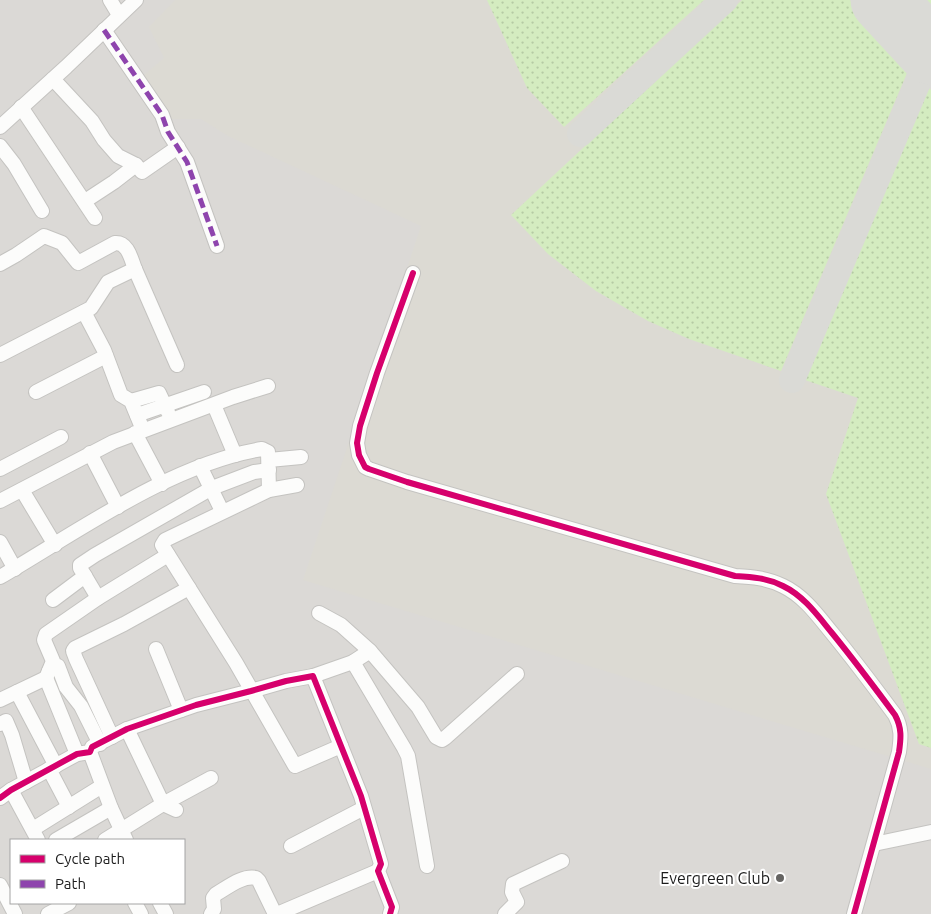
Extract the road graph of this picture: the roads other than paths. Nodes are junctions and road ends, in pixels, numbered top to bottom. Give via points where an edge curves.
1 (110, 0) edge
2 (136, 0) edge
3 (119, 15) junction
4 (104, 30) junction
5 (53, 79) junction
6 (21, 107) junction
7 (0, 126) edge
8 (0, 146) edge
9 (178, 147) junction
10 (136, 165) junction
11 (85, 201) junction
12 (42, 211) dead end
13 (95, 218) dead end
14 (217, 246) dead end
15 (0, 264) edge
16 (135, 269) junction
17 (413, 273) dead end
18 (84, 312) junction
19 (0, 355) edge
20 (106, 356) junction
21 (177, 365) dead end
22 (268, 386) dead end
23 (36, 392) dead end
24 (204, 392) dead end
25 (131, 401) junction
26 (165, 405) junction
27 (214, 405) junction
28 (137, 415) junction
29 (171, 420) junction
30 (139, 432) junction
31 (62, 437) dead end
32 (90, 453) junction
33 (235, 455) junction
34 (301, 457) dead end
35 (269, 465) junction
36 (200, 466) junction
37 (0, 469) edge
38 (162, 484) junction
39 (297, 485) dead end
40 (212, 488) junction
41 (22, 490) junction
42 (269, 490) junction
43 (0, 501) edge
44 (118, 506) junction
45 (222, 511) junction
46 (0, 542) edge
47 (55, 545) junction
48 (168, 555) junction
49 (15, 568) junction
50 (85, 576) junction
51 (0, 577) edge
52 (189, 588) junction
53 (98, 598) junction
54 (54, 600) dead end
55 (320, 613) dead end
56 (156, 649) dead end
57 (370, 651) junction
58 (76, 658) junction
59 (353, 662) junction
60 (51, 671) junction
61 (517, 674) dead end
62 (313, 676) junction
63 (17, 692) junction
64 (251, 692) junction
65 (0, 700) edge
66 (181, 710) junction
67 (0, 724) edge
68 (127, 729) junction
69 (341, 746) junction
70 (95, 747) junction
71 (52, 767) junction
72 (211, 778) dead end
73 (26, 782) junction
74 (102, 786) junction
75 (6, 794) edge
76 (163, 804) junction
77 (69, 807) junction
78 (111, 808) junction
79 (364, 808) junction
80 (176, 810) dead end
81 (931, 832) edge
82 (36, 835) edge
83 (124, 836) edge
84 (58, 839) edge
85 (110, 839) edge
86 (874, 844) junction
87 (291, 846) dead end
88 (562, 861) dead end
89 (427, 866) dead end
90 (378, 871) junction
91 (0, 885) edge
92 (10, 900) edge
93 (67, 904) edge
94 (48, 914) edge
95 (211, 914) edge
96 (276, 914) edge
97 (390, 914) edge
98 (505, 914) edge
99 (854, 914) edge

1 - 3 street
2 - 3 street
3 - 4 street
4 - 5 street
4 - 9 street via 162,115
5 - 6 street
5 - 10 street via 92,121 118,156
6 - 7 street
6 - 11 street
8 - 12 street
9 - 10 street via 142,172
9 - 14 street via 189,166
10 - 11 street
11 - 13 street
15 - 16 street via 44,236 62,243 78,263 120,242
16 - 18 street via 108,282 96,302
16 - 21 street
17 - 86 street via 360,426 358,449 365,467 735,576 764,578 798,595 867,677 900,725 898,752
18 - 19 street
18 - 20 street
20 - 23 street
20 - 25 street via 121,395
22 - 27 street
24 - 26 street
25 - 26 street via 159,393
25 - 28 street
26 - 28 street
26 - 29 street
27 - 29 street
27 - 33 street
28 - 30 street
29 - 30 street
30 - 32 street
30 - 38 street
31 - 37 street
32 - 41 street
32 - 44 street
33 - 35 street via 262,448 268,452
33 - 36 street
34 - 35 street
35 - 40 street
35 - 42 street
36 - 38 street
36 - 40 street
38 - 44 street
39 - 42 street
40 - 45 street
40 - 50 street via 82,562 80,568
41 - 43 street
41 - 47 street
42 - 45 street
44 - 47 street
45 - 48 street via 162,542
46 - 49 street
47 - 49 street
48 - 52 street
48 - 53 street
49 - 51 street
50 - 53 street
50 - 54 street
52 - 58 street via 78,645 73,651
52 - 64 street
53 - 60 street via 44,637 53,661
55 - 57 street via 341,625
56 - 66 street
57 - 59 street
57 - 61 street via 418,708 438,739 445,738
58 - 60 street
58 - 70 street
59 - 62 street
59 - 89 street via 408,756
60 - 63 street
60 - 70 street
60 - 70 street via 81,706
62 - 64 street via 286,680
62 - 69 street
63 - 65 street
63 - 71 street
64 - 66 street
64 - 69 street via 295,766
66 - 68 street
67 - 73 street via 6,721
68 - 70 street
68 - 76 street
69 - 79 street
70 - 71 street
70 - 74 street
71 - 73 street
71 - 77 street
72 - 76 street
73 - 75 street
74 - 77 street
74 - 78 street
75 - 82 street
76 - 80 street
76 - 83 street
77 - 82 street
78 - 83 street
78 - 84 street
79 - 87 street
79 - 90 street via 381,864
81 - 86 street
83 - 85 street
86 - 99 street
88 - 98 street via 513,884 512,892 517,902
90 - 96 street
90 - 97 street via 392,907
91 - 92 street
93 - 94 street
95 - 96 street via 216,894 252,877 259,881

